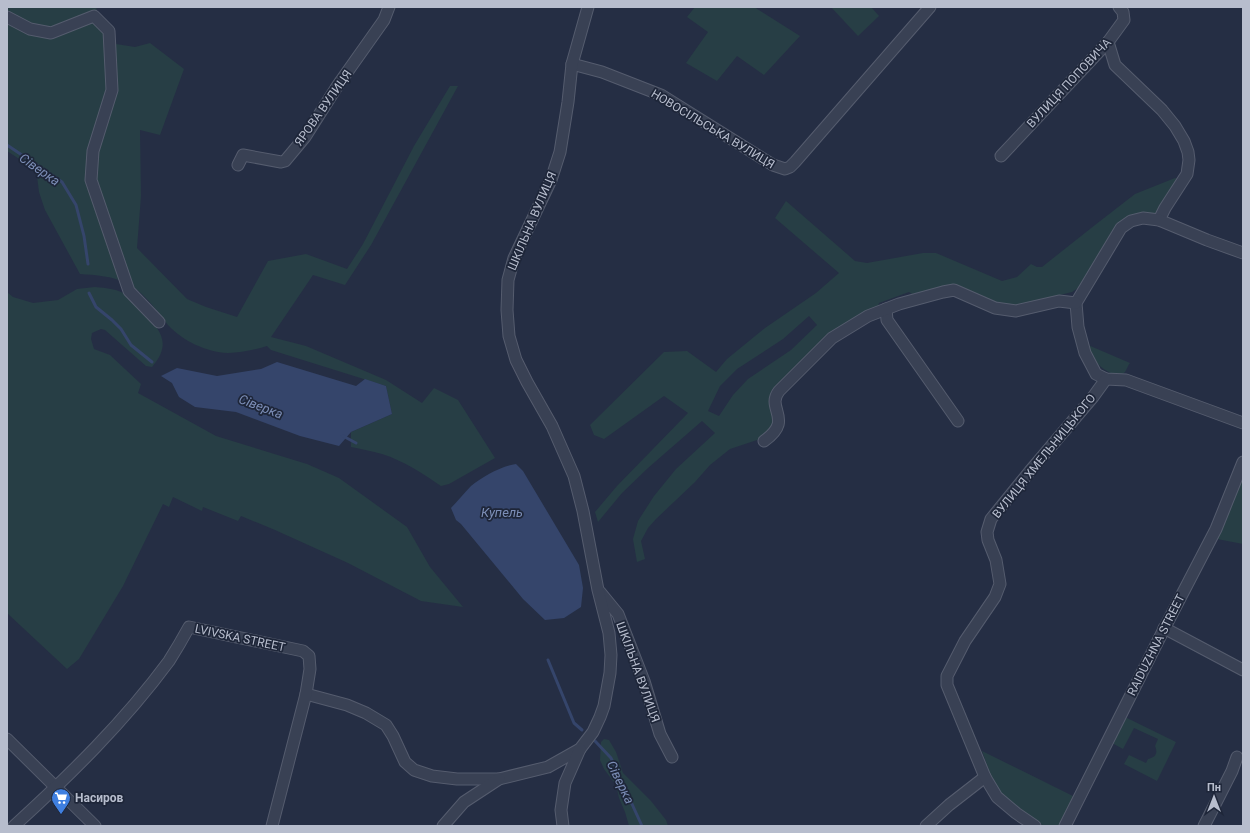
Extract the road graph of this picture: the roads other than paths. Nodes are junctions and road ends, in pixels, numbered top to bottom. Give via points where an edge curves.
1 (389, 7) edge
2 (588, 7) edge
3 (930, 7) edge
4 (1119, 7) edge
5 (7, 17) edge
6 (1108, 42) junction
7 (572, 64) junction
8 (1001, 156) dead end
9 (238, 165) dead end
10 (1159, 220) junction
11 (1243, 252) edge
12 (1076, 303) junction
13 (886, 309) junction
14 (159, 322) dead end
15 (1106, 379) junction
16 (958, 421) dead end
17 (1243, 423) edge
18 (764, 441) dead end
19 (1243, 462) edge
20 (598, 590) junction
21 (1164, 628) junction
22 (1243, 670) edge
23 (306, 694) junction
24 (7, 739) edge
25 (580, 749) junction
26 (672, 757) dead end
27 (1237, 757) dead end
28 (985, 777) junction
29 (499, 779) junction
30 (56, 788) junction
31 (14, 826) edge
32 (95, 826) edge
33 (272, 826) edge
34 (443, 826) edge
35 (563, 826) edge
36 (926, 826) edge
37 (1035, 826) edge
38 (1065, 826) edge
39 (1204, 826) edge

1 - 9 street, ЯРОВА ВУЛИЦЯ via 384,20 305,137 285,161 243,155
2 - 7 street, ШКІЛЬНА ВУЛИЦЯ
3 - 7 street, НОВОСІЛЬСЬКА ВУЛИЦЯ via 795,162 785,169 773,165 661,95 602,72
4 - 6 street, ВУЛИЦЯ ПОПОВИЧА via 1124,20
5 - 14 street via 30,29 51,33 94,16 109,31 112,90 93,151 91,180 129,291
6 - 8 street, ВУЛИЦЯ ПОПОВИЧА
6 - 10 street via 1115,65 1162,110 1175,126 1188,152 1187,174
7 - 20 street, ШКІЛЬНА ВУЛИЦЯ via 560,152 551,180 514,258 508,280 507,310 509,336 516,360 552,426 574,476
10 - 11 street
10 - 12 street via 1143,218 1131,221 1121,228
12 - 13 street via 1060,301 1016,311 995,308 954,290
12 - 15 street via 1078,327 1085,353 1096,374
13 - 16 street via 887,320
13 - 18 street via 868,316 832,338 779,391 775,400 778,428
15 - 17 street via 1126,380
15 - 28 street, ВУЛИЦЯ ХМЕЛЬНИЦЬКОГО via 991,519 987,532 1000,584 995,597 965,641 947,676 947,684
19 - 21 street, RAIDUZHNA STREET via 1216,529
20 - 25 street, ШКІЛЬНА ВУЛИЦЯ via 609,633 610,673 600,717 593,732
20 - 26 street, ШКІЛЬНА ВУЛИЦЯ via 618,614 644,681 660,734
21 - 22 street
21 - 38 street, RAIDUZHNA STREET
23 - 29 street, ШКІЛЬНА ВУЛИЦЯ via 347,705 386,725 404,762 414,770 432,776 458,779
23 - 30 street, LVIVSKA STREET via 310,669 309,656 303,651 189,627 169,660 121,720
23 - 33 street, LVIVSKA STREET
24 - 30 street
25 - 29 street, ШКІЛЬНА ВУЛИЦЯ via 548,767
25 - 35 street via 565,783 561,810
27 - 39 street
28 - 36 street
28 - 37 street, ВУЛИЦЯ ХМЕЛЬНИЦЬКОГО via 997,797
29 - 34 street via 464,802
30 - 31 street, LVIVSKA STREET
30 - 32 street

